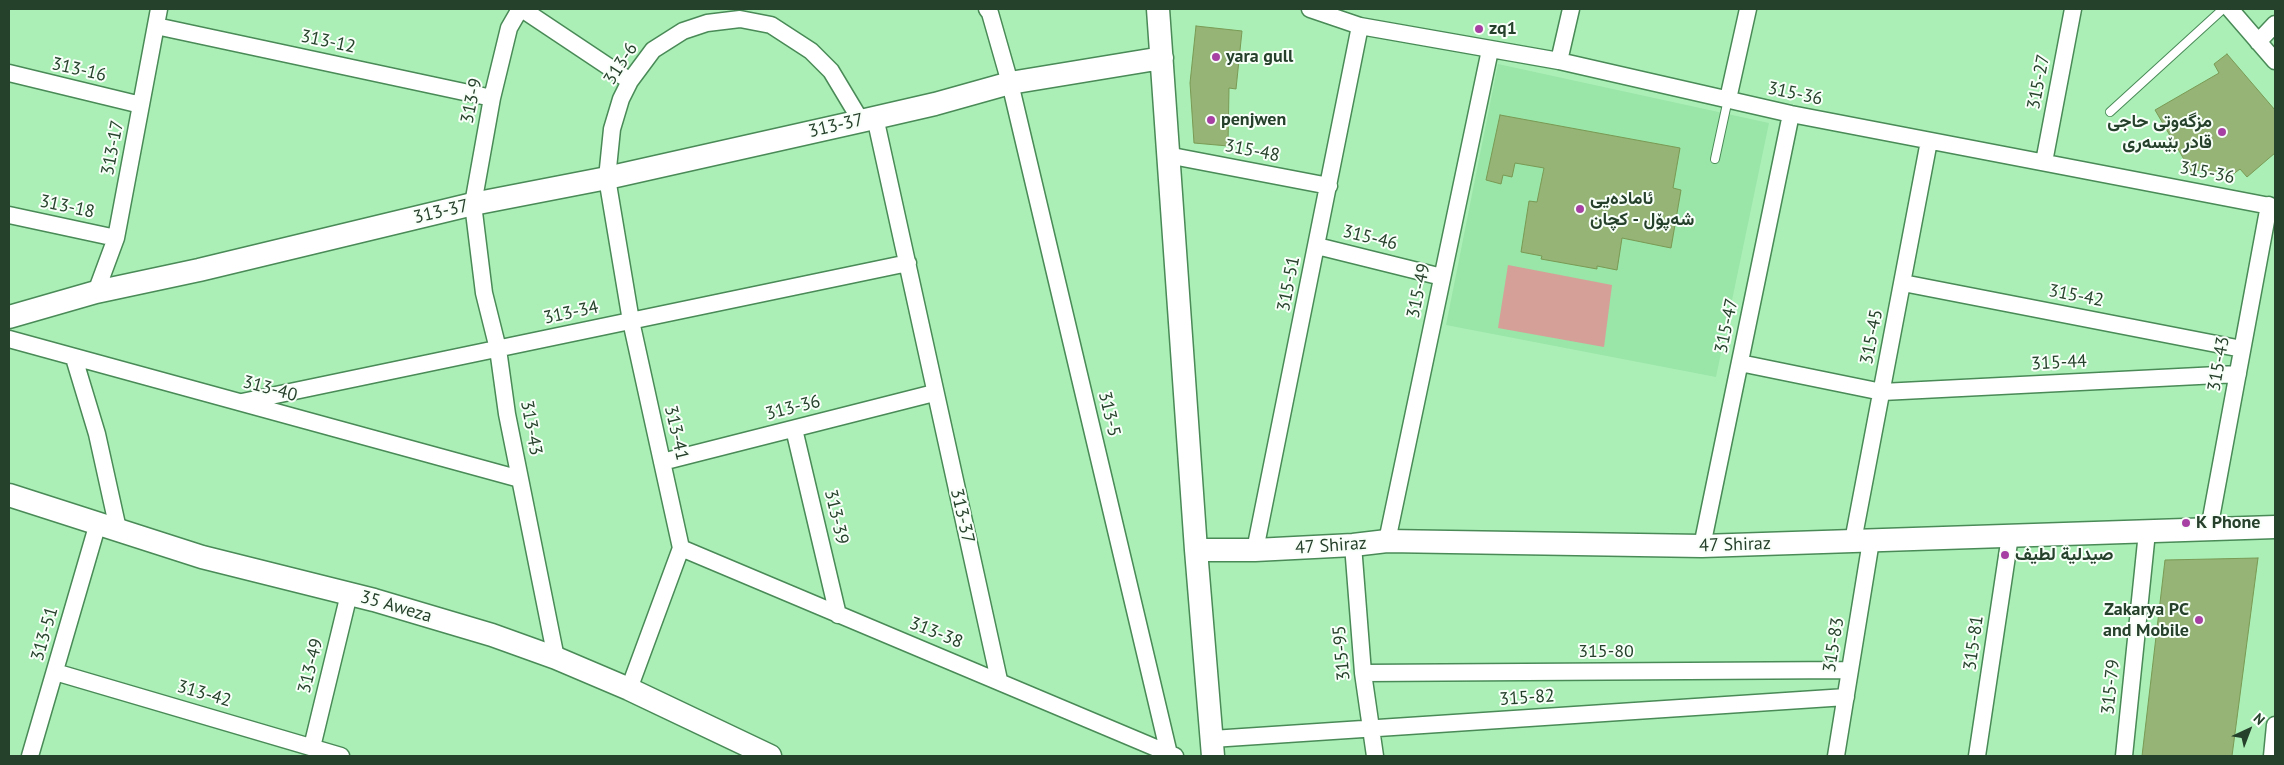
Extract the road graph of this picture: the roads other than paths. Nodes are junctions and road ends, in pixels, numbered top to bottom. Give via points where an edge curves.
1 (159, 9) edge
2 (521, 9) edge
3 (1158, 9) edge
4 (1309, 9) edge
5 (1571, 9) edge
6 (1748, 9) edge
7 (2223, 9) edge
8 (2230, 9) edge
9 (989, 10) edge
10 (2067, 10) edge
11 (2275, 24) edge
12 (156, 26) junction
13 (1360, 26) junction
14 (2258, 42) junction
15 (1490, 50) junction
16 (1162, 58) junction
17 (1559, 61) junction
18 (2275, 61) edge
19 (9, 73) edge
20 (630, 81) junction
21 (1010, 83) junction
22 (492, 98) junction
23 (1728, 99) junction
24 (141, 105) junction
25 (2110, 112) dead end
26 (1791, 114) junction
27 (868, 119) junction
28 (1929, 141) junction
29 (1167, 155) junction
30 (1715, 160) dead end
31 (2044, 162) junction
32 (607, 178) junction
33 (1329, 186) junction
34 (473, 204) junction
35 (2272, 206) edge
36 (9, 215) edge
37 (116, 238) junction
38 (1317, 246) junction
39 (908, 263) junction
40 (1442, 277) junction
41 (1902, 283) junction
42 (96, 292) junction
43 (9, 317) edge
44 (631, 321) junction
45 (9, 339) edge
46 (498, 349) junction
47 (2242, 349) junction
48 (74, 358) junction
49 (1740, 363) junction
50 (2238, 374) junction
51 (1882, 392) junction
52 (934, 393) junction
53 (242, 402) junction
54 (794, 429) junction
55 (662, 462) junction
56 (520, 479) junction
57 (9, 495) edge
58 (108, 526) junction
59 (2275, 527) edge
60 (2209, 529) junction
61 (2147, 532) junction
62 (2010, 536) junction
63 (1387, 541) junction
64 (1862, 541) junction
65 (1353, 545) junction
66 (1702, 546) junction
67 (681, 548) junction
68 (1196, 550) junction
69 (1255, 550) junction
70 (349, 594) junction
71 (838, 615) junction
72 (556, 658) junction
73 (1850, 670) junction
74 (55, 672) junction
75 (1363, 673) junction
76 (999, 680) junction
77 (629, 689) junction
78 (1846, 697) junction
79 (2275, 725) edge
80 (1370, 728) junction
81 (312, 747) junction
82 (1213, 748) edge
83 (765, 755) edge
84 (1172, 755) edge
85 (30, 756) edge
86 (340, 756) edge
87 (1375, 756) edge
88 (1836, 756) edge
89 (1977, 756) edge
90 (2124, 756) edge
91 (2272, 756) edge

1 - 12 street, 313-17
2 - 20 street
2 - 22 street, 313-9 via 509,28
3 - 16 street
4 - 13 street, 315-36
5 - 17 street
6 - 23 street
7 - 25 lane
8 - 14 street
9 - 21 street, 313-5
10 - 31 street, 315-27
11 - 14 street
12 - 22 street, 313-12
12 - 24 street, 313-17
13 - 15 street, 315-36
13 - 33 street, 315-51
14 - 18 street
15 - 17 street, 315-36
15 - 40 street, 315-49
16 - 21 street, 313-37
16 - 29 street
17 - 23 street, 315-36
19 - 24 street, 313-16
20 - 27 street, 313-6 via 653,50 683,32 707,23 740,19 771,26 812,51
20 - 32 street, 313-6 via 612,129
21 - 27 street, 313-37
21 - 84 street, 313-5
22 - 34 street, 313-9
23 - 26 street, 315-36
23 - 30 lane
24 - 37 street, 313-17
26 - 28 street, 315-36
26 - 49 street, 315-47
27 - 32 street, 313-37
27 - 39 street, 313-37
28 - 31 street, 315-36
28 - 41 street, 315-45
29 - 33 street, 315-48
29 - 68 street
31 - 35 street, 315-36
32 - 34 street, 313-37
32 - 44 street, 313-41
33 - 38 street, 315-51
34 - 42 street, 313-37
34 - 46 street, 313-43 via 484,293
35 - 47 street, 315-43
36 - 37 street, 313-18
37 - 42 street, 313-17
38 - 40 street, 315-46
38 - 69 street, 315-51
39 - 44 street, 313-34
39 - 52 street, 313-37
40 - 63 street, 315-49
41 - 47 street, 315-42
41 - 51 street, 315-45
42 - 43 street, 313-37
44 - 46 street, 313-34
44 - 55 street, 313-41
45 - 48 street, 313-40
46 - 53 street, 313-34
46 - 56 street, 313-43
47 - 50 street, 315-43
48 - 53 street, 313-40
48 - 58 street via 96,434
49 - 51 street, 315-44
49 - 66 street, 315-47
50 - 51 street, 315-44
50 - 60 street, 315-43
51 - 64 street, 315-45
52 - 54 street, 313-36
52 - 76 street, 313-37
53 - 56 street, 313-40
54 - 55 street, 313-36
54 - 71 street, 313-39
55 - 67 street, 313-41
56 - 72 street, 313-43
57 - 58 street, 35 Aweza
58 - 70 street, 35 Aweza via 202,557
58 - 74 street, 313-51
59 - 60 street, 47 Shiraz
60 - 61 street, 47 Shiraz
61 - 62 street, 47 Shiraz
61 - 90 street, 315-79
62 - 64 street, 47 Shiraz
62 - 89 street, 315-81
63 - 65 street, 47 Shiraz
63 - 66 street, 47 Shiraz
64 - 66 street, 47 Shiraz
64 - 73 street, 315-83
65 - 69 street, 47 Shiraz
65 - 75 street, 315-95
67 - 71 street, 313-38
67 - 77 street
68 - 69 street, 47 Shiraz
68 - 82 street
70 - 72 street, 35 Aweza
70 - 81 street, 313-49
71 - 76 street, 313-38
72 - 77 street, 35 Aweza
73 - 75 street, 315-80
73 - 78 street, 315-83
74 - 81 street, 313-42
74 - 85 street, 313-51
75 - 80 street, 315-95
76 - 84 street, 313-38
77 - 83 street, 35 Aweza
78 - 80 street, 315-82
78 - 88 street, 315-83
79 - 91 street
80 - 82 street, 315-82
80 - 87 street, 315-95
81 - 86 street, 313-42

